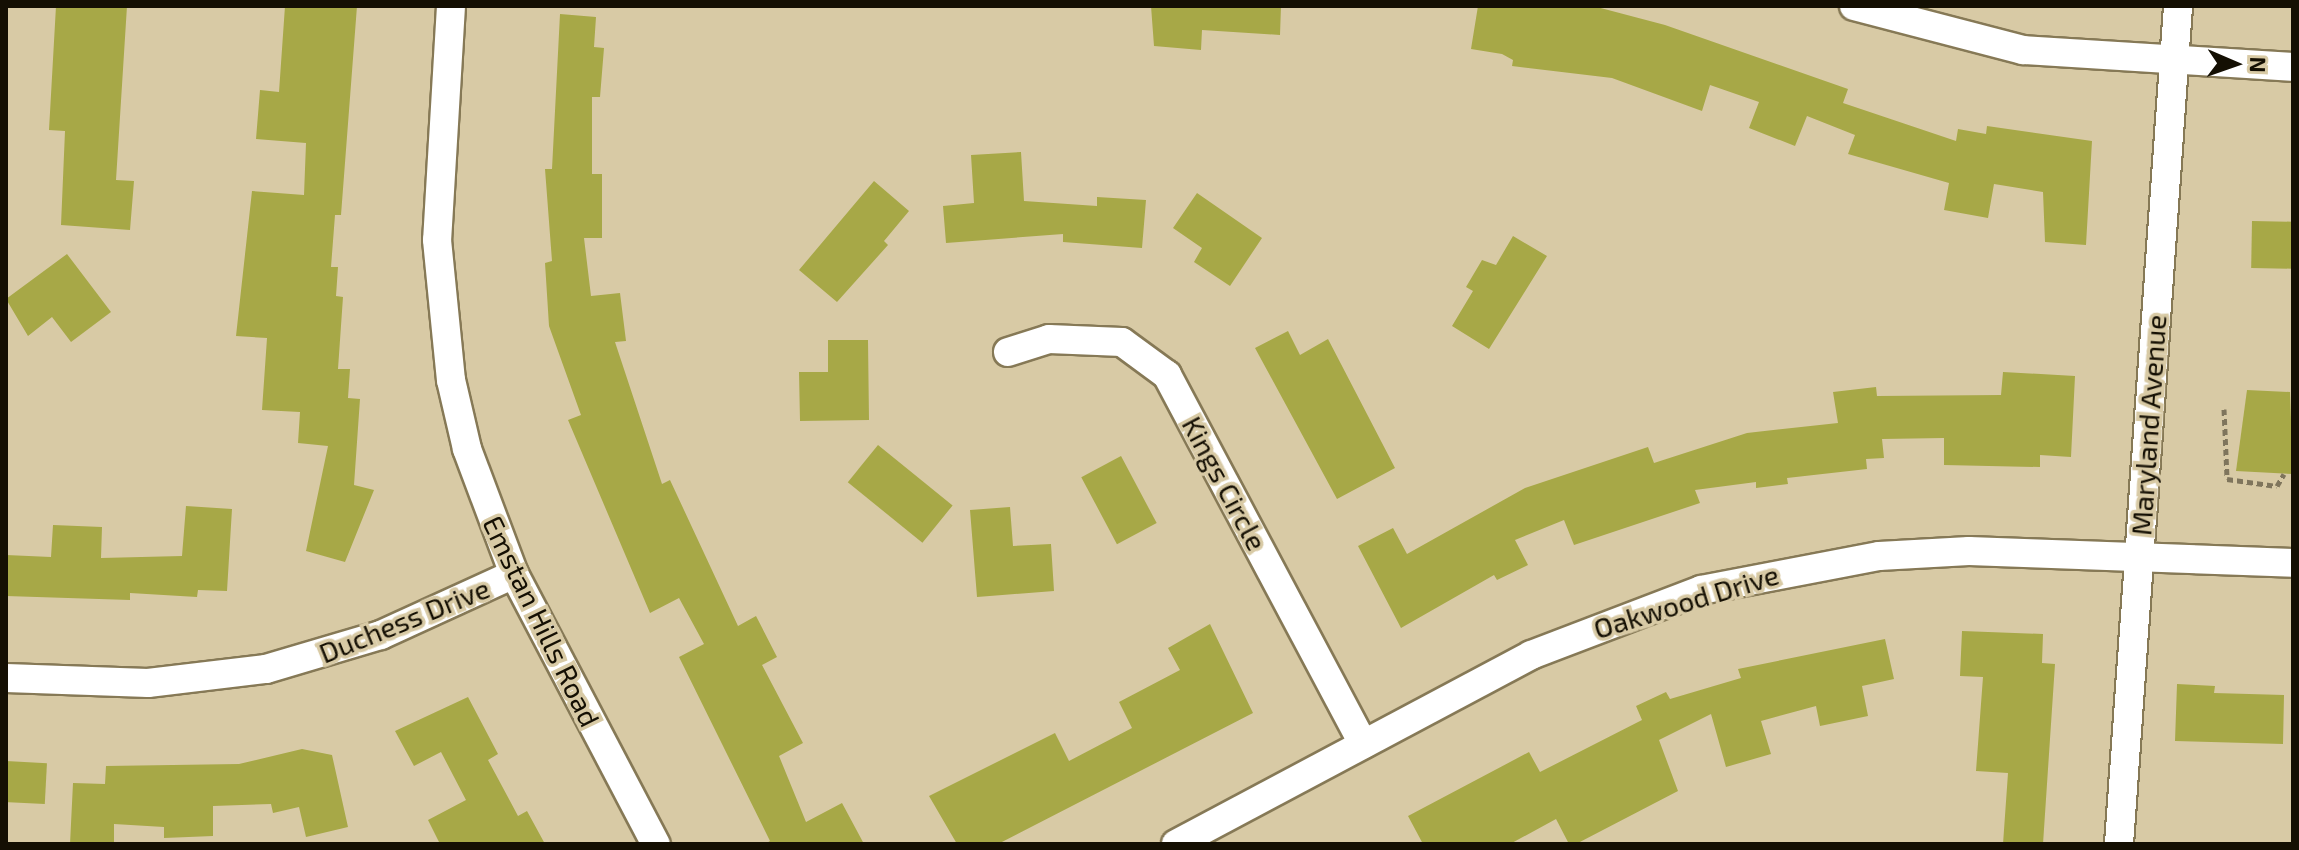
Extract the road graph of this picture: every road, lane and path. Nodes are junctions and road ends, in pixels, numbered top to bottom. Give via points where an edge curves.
1 (451, 6) edge
2 (1854, 6) edge
3 (2178, 6) edge
4 (2174, 64) junction
5 (2293, 67) edge
6 (1008, 352) dead end
7 (2224, 409) dead end
8 (2284, 474) dead end
9 (2139, 559) junction
10 (2293, 563) edge
11 (514, 574) junction
12 (6, 678) edge
13 (1363, 744) junction
14 (656, 844) edge
15 (1176, 844) edge
16 (2119, 844) edge

1 - 11 street, Emstan Hills Road via 439,169 441,311 467,449
2 - 4 street via 2023,50
3 - 4 street, Maryland Avenue
4 - 5 street
4 - 9 street, Maryland Avenue
6 - 13 street, Kings Circle via 1049,339 1122,342 1167,375
7 - 8 path via 2227,479 2277,486
9 - 10 street, Oakwood Drive
9 - 13 street, Oakwood Drive via 1969,551 1789,569 1615,619
9 - 16 street, Maryland Avenue
11 - 12 street, Duchess Drive via 381,635 266,669 148,683
11 - 14 street, Emstan Hills Road
13 - 15 street, Oakwood Drive

